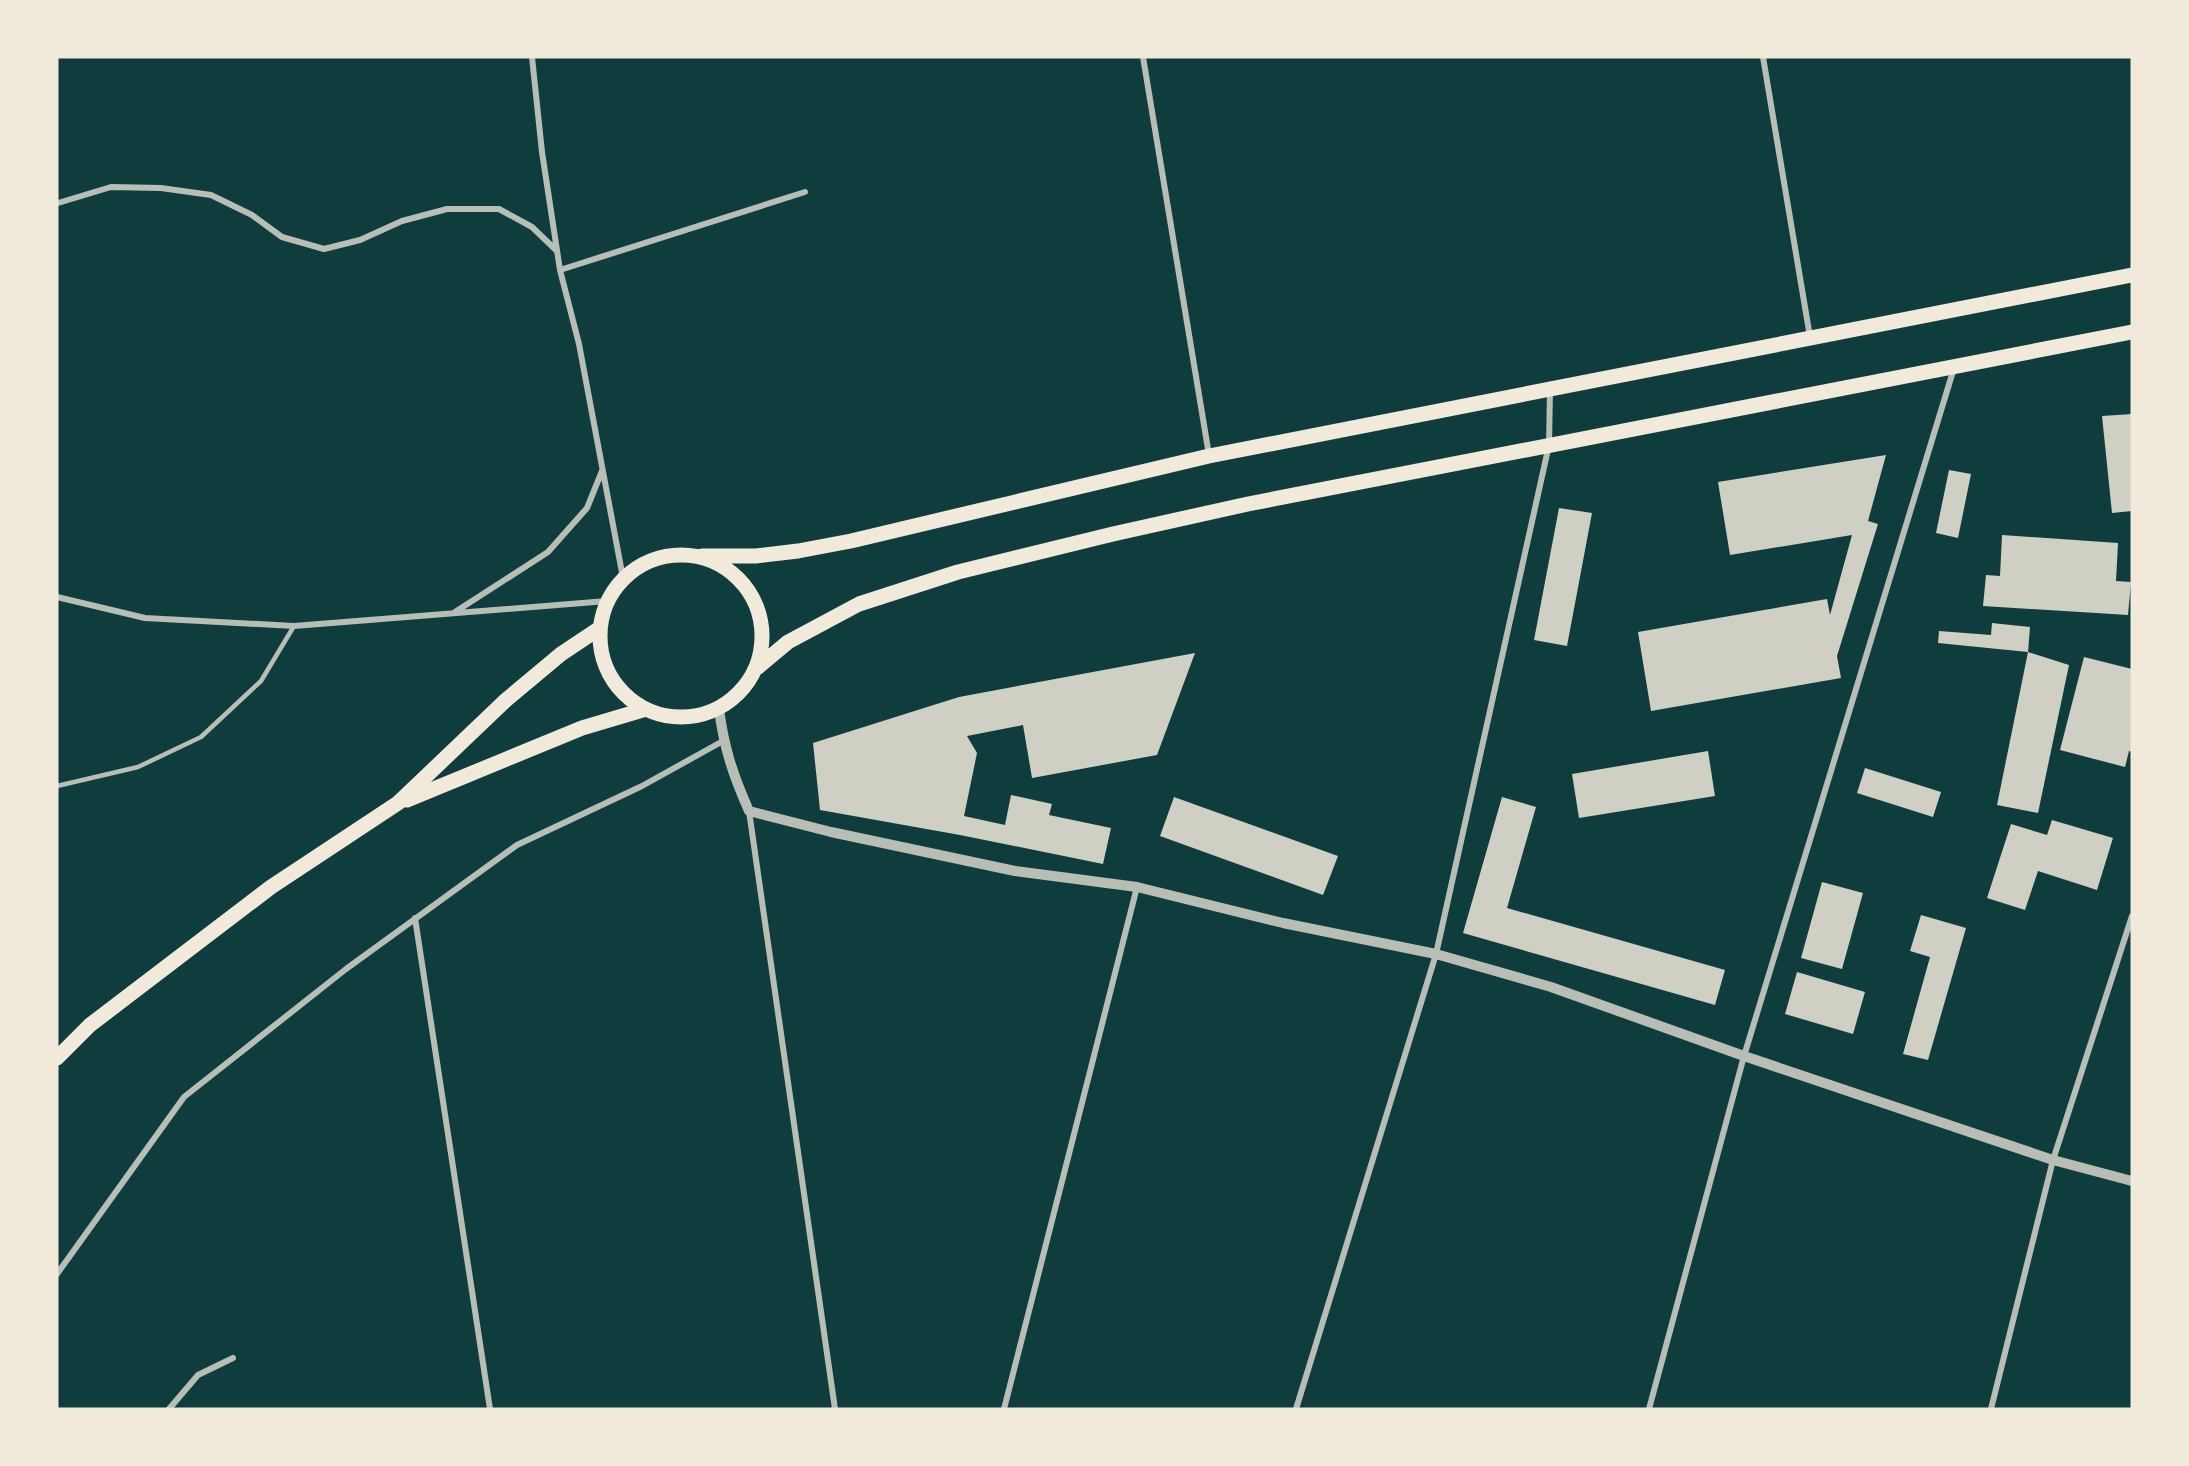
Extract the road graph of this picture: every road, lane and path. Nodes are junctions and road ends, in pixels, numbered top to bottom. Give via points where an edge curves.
1 (532, 57) edge
2 (1143, 57) edge
3 (1763, 57) edge
4 (805, 192) dead end
5 (58, 203) edge
6 (557, 251) junction
7 (560, 270) junction
8 (2132, 275) edge
9 (2132, 332) edge
10 (1810, 337) junction
11 (1954, 367) junction
12 (1550, 388) junction
13 (1549, 445) junction
14 (1209, 456) junction
15 (603, 470) junction
16 (702, 556) junction
17 (623, 578) junction
18 (57, 597) edge
19 (607, 601) junction
20 (455, 612) junction
21 (294, 626) junction
22 (600, 628) junction
23 (757, 668) junction
24 (646, 709) junction
25 (719, 709) junction
26 (723, 741) junction
27 (57, 786) edge
28 (398, 803) junction
29 (749, 811) junction
30 (1137, 887) junction
31 (2132, 916) edge
32 (415, 918) junction
33 (1436, 954) junction
34 (1744, 1056) junction
35 (57, 1058) edge
36 (2053, 1160) junction
37 (2132, 1181) edge
38 (57, 1274) edge
39 (233, 1358) dead end
40 (169, 1409) edge
41 (490, 1409) edge
42 (835, 1409) edge
43 (1004, 1409) edge
44 (1296, 1409) edge
45 (1649, 1409) edge
46 (1991, 1409) edge

1 - 6 street
2 - 14 street
3 - 10 street
4 - 7 street
5 - 6 street via 111,187 212,195 252,215 282,237 324,249 447,209 499,208 532,227
6 - 7 street
7 - 15 street via 579,344
8 - 10 main road
9 - 11 main road
10 - 12 main road
11 - 13 main road
11 - 34 street
12 - 13 street
12 - 14 main road
13 - 23 main road via 1248,504 958,572 859,604 788,642
13 - 33 street
14 - 16 main road via 840,543 756,556
15 - 17 street
15 - 20 street via 587,508 548,552
16 - 17 main road via 674,554 646,561
16 - 23 main road via 727,568 748,587 760,613 764,641
17 - 19 main road
18 - 21 street via 145,618
19 - 20 street
19 - 22 main road
20 - 21 street
21 - 27 lane via 261,681 201,736 138,767
22 - 24 main road via 600,648 615,684
22 - 28 main road via 561,654 506,700
23 - 25 main road via 741,692
24 - 25 main road via 669,716 695,716
24 - 28 main road via 582,728
25 - 26 street
26 - 29 street
26 - 32 street via 642,786 517,844
28 - 35 main road via 271,887 90,1025
29 - 30 street via 1015,872
29 - 42 street
30 - 33 street via 1283,923
30 - 43 street
31 - 36 street
32 - 38 street via 184,1097
32 - 41 street
33 - 34 street via 1551,987
33 - 44 street
34 - 36 street
34 - 45 street
36 - 37 street
36 - 46 street
39 - 40 street via 198,1375

